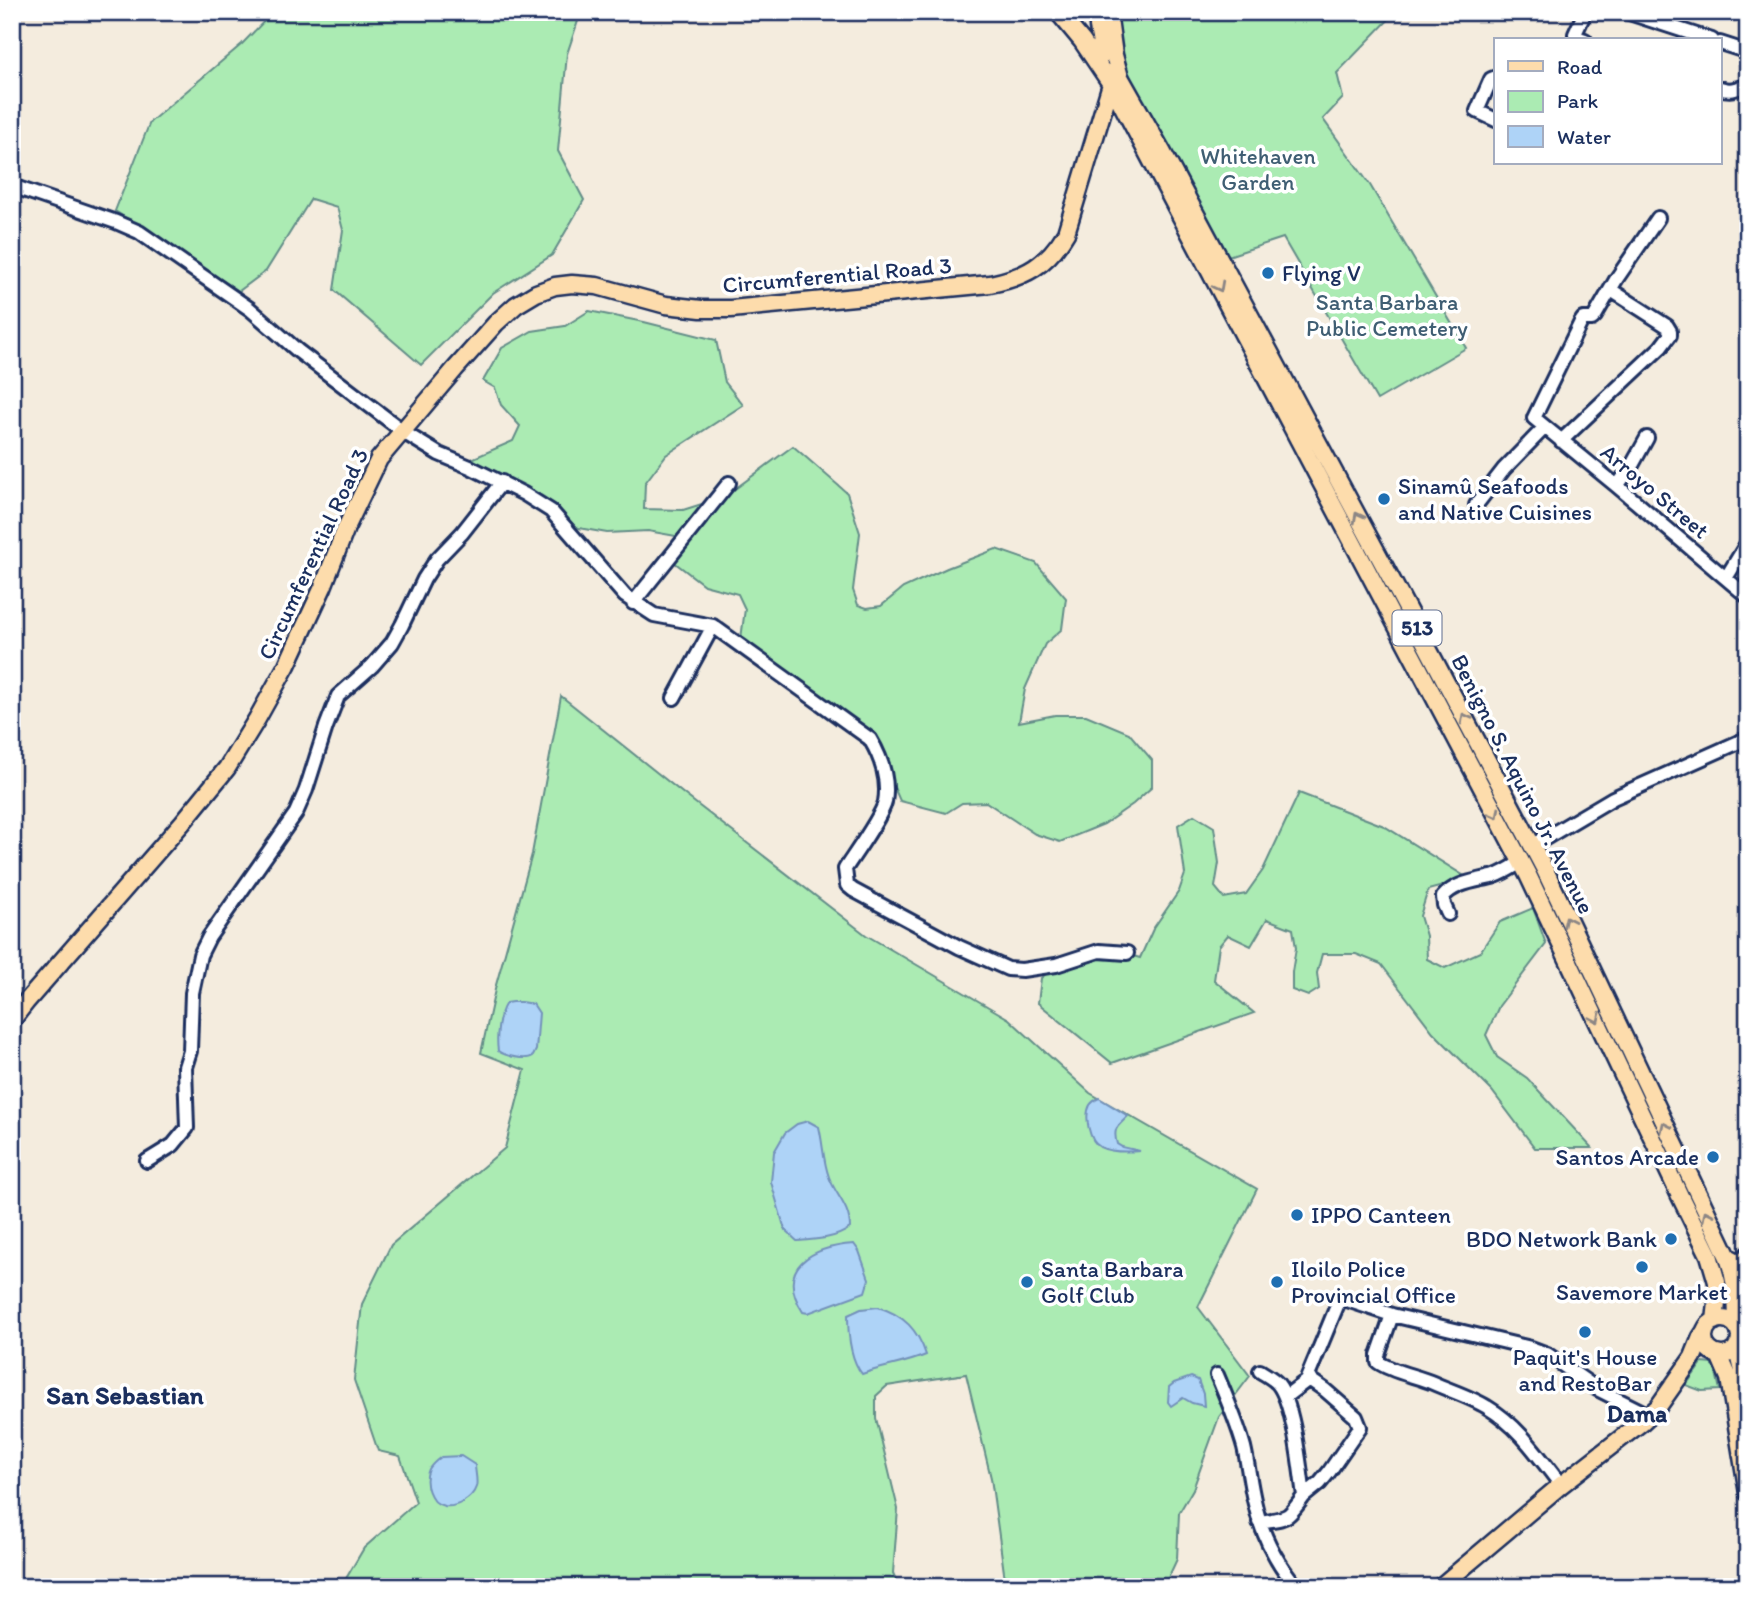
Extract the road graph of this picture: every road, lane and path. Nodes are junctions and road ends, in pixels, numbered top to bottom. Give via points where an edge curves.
1 (1058, 12) edge
2 (1073, 12) edge
3 (1098, 12) edge
4 (1108, 12) edge
5 (1585, 12) edge
6 (1626, 12) edge
7 (1671, 27) junction
8 (1579, 38) edge
9 (1666, 38) edge
10 (1706, 38) edge
11 (1722, 44) edge
12 (1748, 52) edge
13 (1103, 55) junction
14 (1494, 78) edge
15 (1115, 81) junction
16 (1748, 88) edge
17 (1722, 89) edge
18 (1494, 119) edge
19 (12, 186) edge
20 (1658, 218) dead end
21 (1611, 290) junction
22 (1545, 427) junction
23 (403, 431) junction
24 (1647, 438) dead end
25 (1561, 441) junction
26 (502, 482) junction
27 (729, 483) dead end
28 (1617, 486) junction
29 (1476, 505) dead end
30 (1748, 542) edge
31 (1726, 578) junction
32 (1748, 597) edge
33 (633, 603) junction
34 (1405, 604) junction
35 (1389, 612) junction
36 (713, 626) junction
37 (674, 698) dead end
38 (1748, 738) edge
39 (1532, 846) junction
40 (1521, 862) junction
41 (1448, 914) dead end
42 (1127, 953) dead end
43 (12, 1020) edge
44 (147, 1161) dead end
45 (1687, 1192) junction
46 (1748, 1255) edge
47 (1728, 1257) junction
48 (1748, 1289) edge
49 (1737, 1308) junction
50 (1392, 1315) junction
51 (1710, 1326) junction
52 (1740, 1336) edge
53 (1716, 1353) junction
54 (1693, 1357) junction
55 (1261, 1371) dead end
56 (1217, 1375) dead end
57 (1306, 1381) junction
58 (1748, 1391) edge
59 (1285, 1397) junction
60 (1649, 1415) junction
61 (1560, 1485) junction
62 (1748, 1493) edge
63 (1304, 1496) junction
64 (1259, 1522) junction
65 (1297, 1587) edge
66 (1440, 1587) edge

1 - 15 main road
2 - 13 main road
3 - 13 main road
4 - 15 main road, Benigno S. Aquino Jr. Avenue / 513
5 - 8 street via 1576,34
6 - 7 street
7 - 9 street
7 - 10 street
11 - 12 street
13 - 15 main road
14 - 18 street via 1477,111
15 - 23 main road, Circumferential Road 3 via 1066,233 1053,252 1029,272 990,284 730,309 666,305 586,284 555,286 516,305 496,323
34 -> 15 main road, Benigno S. Aquino Jr. Avenue / 513 via 1163,153
15 -> 35 main road, Benigno S. Aquino Jr. Avenue / 513
16 - 17 street
19 - 23 street via 139,233 250,309
20 - 21 street
21 - 22 street, Arroyo Street via 1594,318 1581,321 1534,418
21 - 25 street via 1667,326 1670,335
22 - 25 street, Arroyo Street
22 - 29 street
23 - 26 street via 439,454
23 - 43 main road, Circumferential Road 3 via 379,459 291,656 227,768
24 - 28 street
25 - 28 street, Arroyo Street
26 - 33 street via 551,511
26 - 44 street via 437,559 392,643 338,696 296,813 209,937 192,993 185,1067 187,1128 173,1146
27 - 33 street
28 - 31 street, Arroyo Street
30 - 31 street
31 - 32 street, Arroyo Street
33 - 36 street via 654,615
34 - 35 main road
39 -> 34 main road, Benigno S. Aquino Jr. Avenue / 513
35 -> 40 main road, Benigno S. Aquino Jr. Avenue / 513
36 - 37 street
36 - 42 street via 870,739 879,755 885,771 884,805 845,869 847,885 853,890 1009,969 1056,965 1099,951
38 - 39 street via 1613,798
45 -> 39 main road, Benigno S. Aquino Jr. Avenue / 513
40 - 41 street via 1447,893 1443,897
40 -> 45 main road, Benigno S. Aquino Jr. Avenue / 513
47 -> 45 main road, Benigno S. Aquino Jr. Avenue / 513
45 - 51 main road, Benigno S. Aquino Jr. Avenue / 513 via 1717,1282
46 - 47 main road via 1738,1262
47 - 49 main road, Benigno S. Aquino Jr. Avenue / 513
48 - 49 main road
49 - 52 main road, Benigno S. Aquino Jr. Avenue / 513
50 - 57 street via 1347,1299 1339,1301
50 - 60 street via 1547,1354 1597,1389
50 - 61 street via 1378,1362 1488,1407 1526,1440
51 - 52 main road via 1726,1320
51 - 53 main road via 1705,1343
51 - 54 main road
52 - 53 main road via 1732,1351
52 - 58 main road, Benigno S. Aquino Jr. Avenue
53 - 54 main road
53 - 62 main road via 1730,1378
54 - 60 main road
55 - 59 street via 1278,1384
56 - 64 street via 1244,1449
57 - 59 street
57 - 63 street via 1325,1390 1360,1427 1329,1472
59 - 63 street
60 - 61 main road
61 - 66 main road
63 - 64 street via 1289,1516
64 - 65 street via 1273,1556

